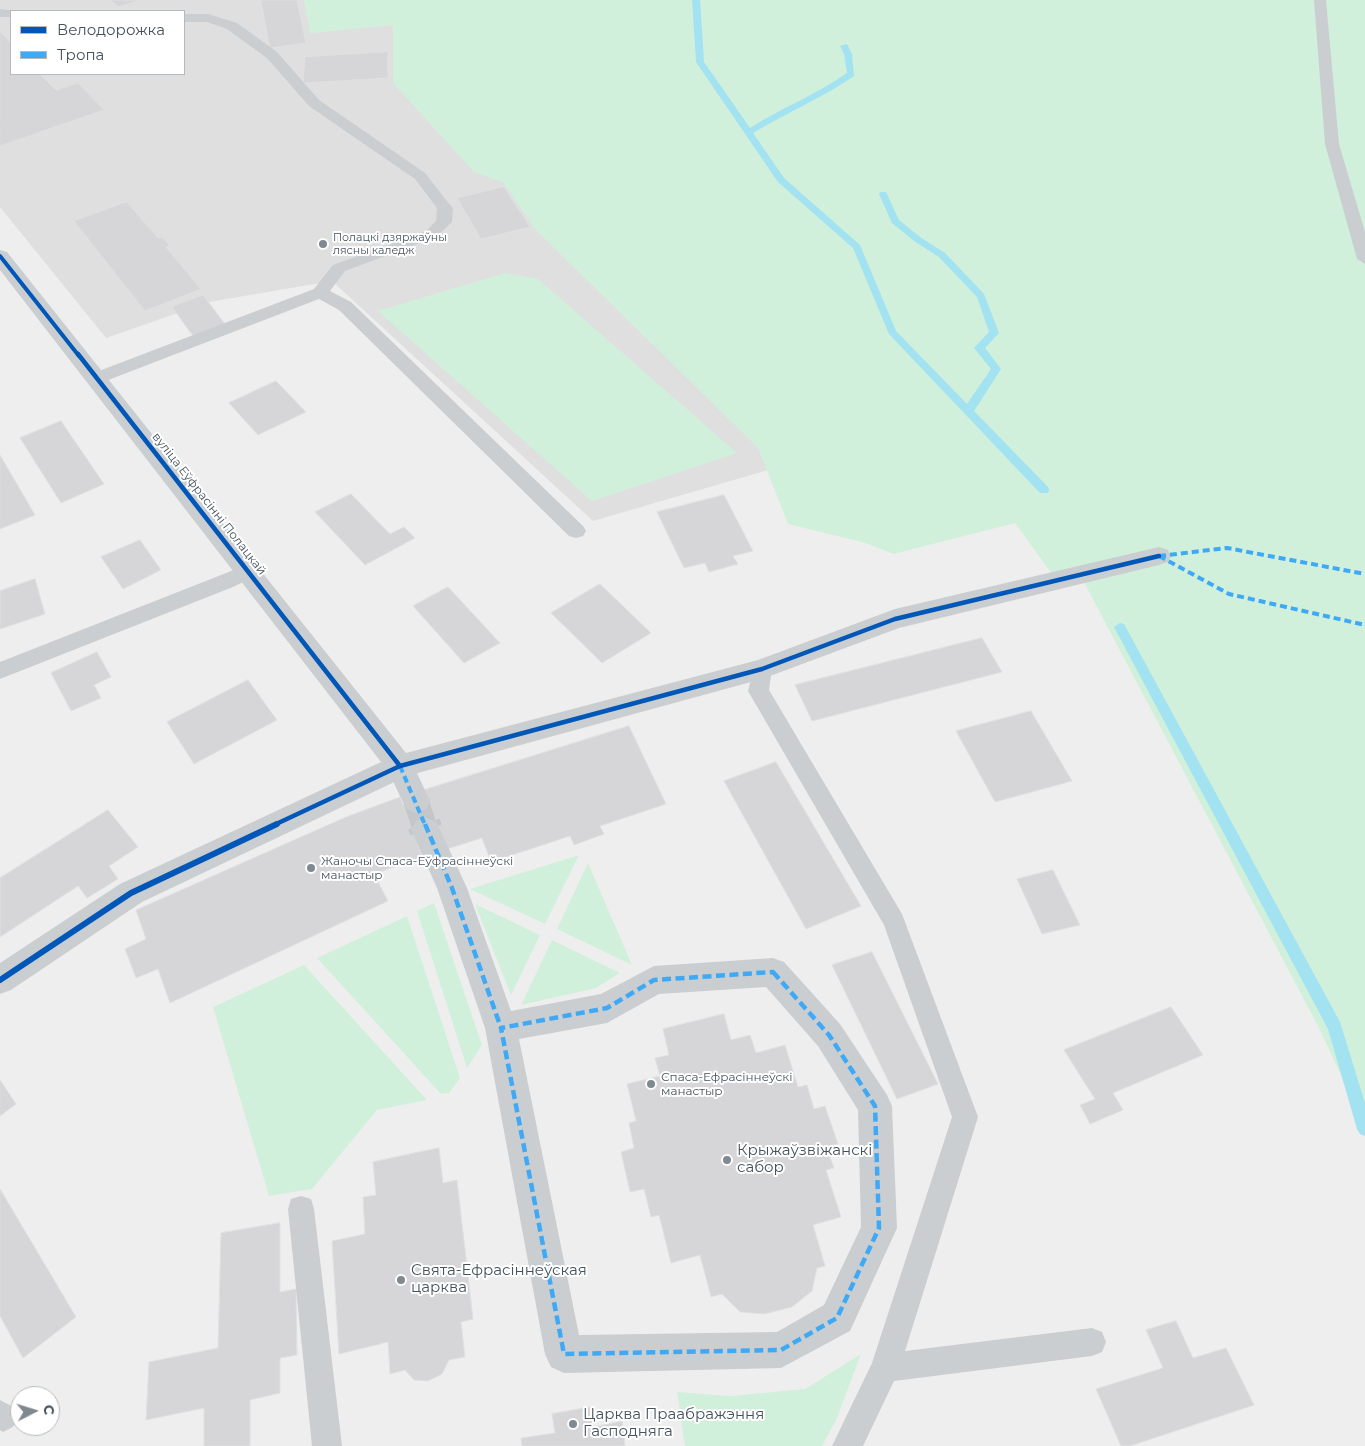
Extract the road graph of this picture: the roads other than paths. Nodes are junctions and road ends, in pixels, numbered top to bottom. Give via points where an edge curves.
1 (1320, 0) edge
2 (185, 18) edge
3 (0, 256) edge
4 (1365, 260) edge
5 (320, 293) junction
6 (97, 378) junction
7 (576, 531) dead end
8 (1159, 556) dead end
9 (249, 571) junction
10 (762, 669) junction
11 (0, 671) edge
12 (400, 766) junction
13 (0, 980) edge
14 (501, 1028) junction
15 (301, 1209) dead end
16 (1092, 1342) dead end
17 (885, 1368) junction
18 (326, 1446) edge
19 (847, 1446) edge

1 - 4 lane via 1332,144
2 - 5 lane via 208,18 232,26 272,55 314,103 420,176 444,208 444,222 431,234 339,268
3 - 6 street, вуліца Еўфрасінні Полацкай
5 - 6 lane
5 - 7 lane via 345,306
6 - 9 street, вуліца Еўфрасінні Полацкай
8 - 10 street via 895,619
9 - 11 lane
9 - 12 street, вуліца Еўфрасінні Полацкай
10 - 12 street
10 - 17 lane via 758,691 894,921 965,1117
12 - 13 street via 131,893
12 - 14 street, вуліца Еўфрасінні Полацкай via 452,888
14 - 14 street, вуліца Еўфрасінні Полацкай via 607,1008 654,980 773,972 829,1035 875,1106 878,1228 837,1318 781,1350 564,1354
15 - 18 lane
16 - 17 lane
17 - 19 lane

